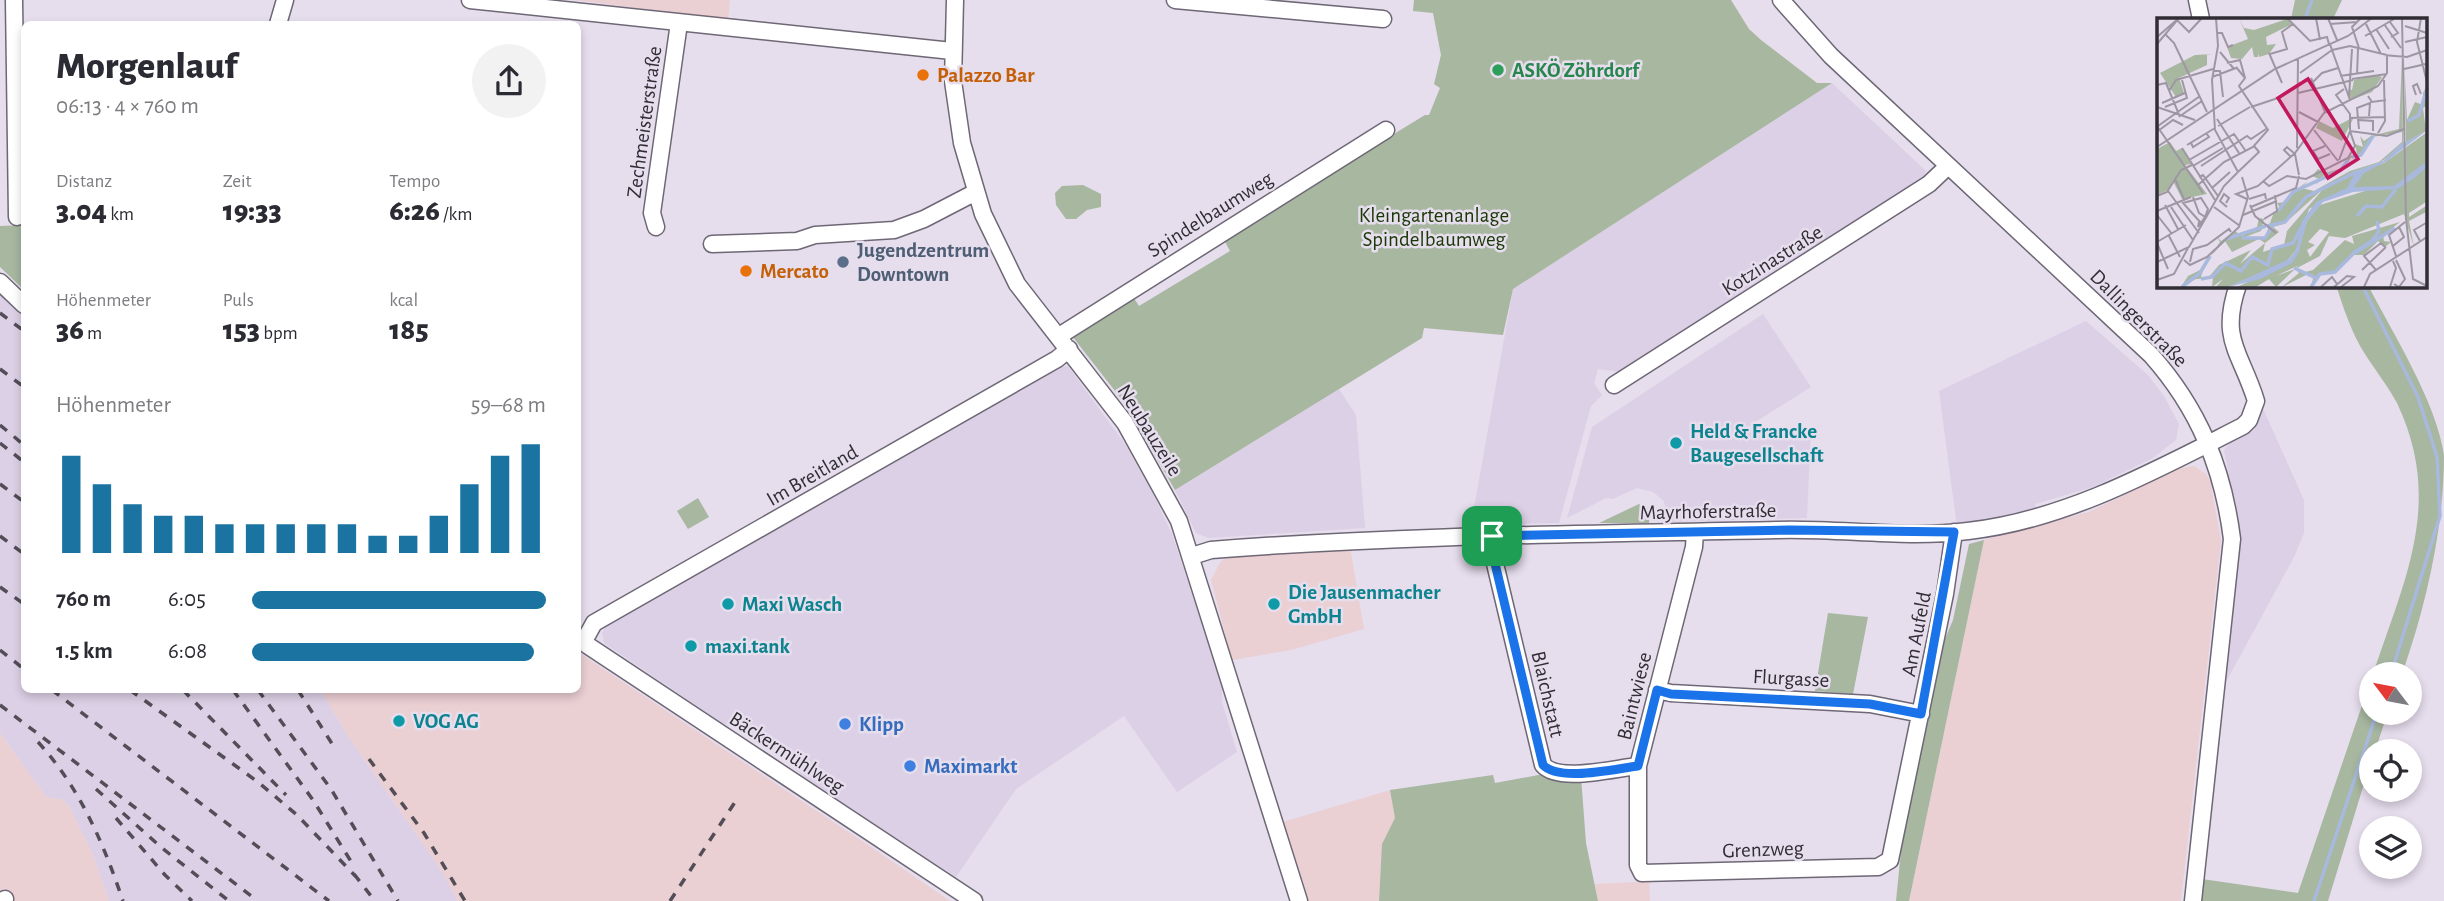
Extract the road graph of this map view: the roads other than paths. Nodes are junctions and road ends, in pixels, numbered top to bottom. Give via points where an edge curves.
1 (14, 0) edge
2 (285, 0) edge
3 (470, 0) edge
4 (955, 0) edge
5 (1175, 0) edge
6 (1781, 0) edge
7 (2197, 0) edge
8 (1240, 3) edge
9 (2201, 18) edge
10 (1383, 19) dead end
11 (279, 21) edge
12 (679, 23) junction
13 (952, 51) junction
14 (1386, 130) dead end
15 (1948, 166) junction
16 (976, 192) junction
17 (0, 215) edge
18 (21, 218) edge
19 (656, 227) dead end
20 (712, 244) dead end
21 (0, 282) edge
22 (2237, 287) edge
23 (21, 302) edge
24 (1064, 343) junction
25 (1614, 385) dead end
26 (2208, 441) junction
27 (1695, 532) junction
28 (1954, 532) junction
29 (1492, 536) junction
30 (1192, 556) junction
31 (581, 640) edge
32 (581, 642) edge
33 (1657, 690) junction
34 (1921, 714) junction
35 (1638, 766) junction
36 (1885, 865) joint
37 (1642, 873) joint
38 (974, 901) edge
39 (1299, 901) edge
40 (2193, 901) edge

1 - 18 street
2 - 11 street
3 - 12 street
4 - 13 street, Neubauzeile
5 - 8 street
6 - 15 street, Dallingerstraße via 1831,55
7 - 9 street
8 - 10 street
12 - 13 street
12 - 19 street, Zechmeisterstraße via 652,213
13 - 16 street, Neubauzeile via 957,111
14 - 24 street, Spindelbaumweg
15 - 25 street, Kotzinastraße via 1929,184
15 - 26 street, Dallingerstraße via 2151,355 2182,392
16 - 20 street via 894,230 815,235 797,241
16 - 24 street, Neubauzeile via 1003,260
17 - 18 street
21 - 23 street
22 - 26 street, Mayrhoferstraße via 2229,329 2256,401 2243,426
24 - 30 street, Neubauzeile via 1125,423 1179,521
24 - 31 street, Im Breitland via 1057,359 594,623
26 - 28 street, Mayrhoferstraße via 2089,500
26 - 40 street, Dallingerstraße via 2232,539
27 - 28 street, Mayrhoferstraße
27 - 29 street, Mayrhoferstraße
27 - 33 street, Baintwiese
28 - 34 street, Am Aufeld
29 - 30 street, Mayrhoferstraße via 1354,539 1211,550
29 - 35 street, Blaichstatt via 1543,765 1563,774
30 - 39 street, Neubauzeile
32 - 38 street, Bäckermühlweg
33 - 34 street, Flurgasse via 1870,704
33 - 35 street, Baintwiese
34 - 36 street, Am Aufeld via 1893,854
35 - 37 street, Baintwiese via 1638,865
36 - 37 street, Grenzweg

